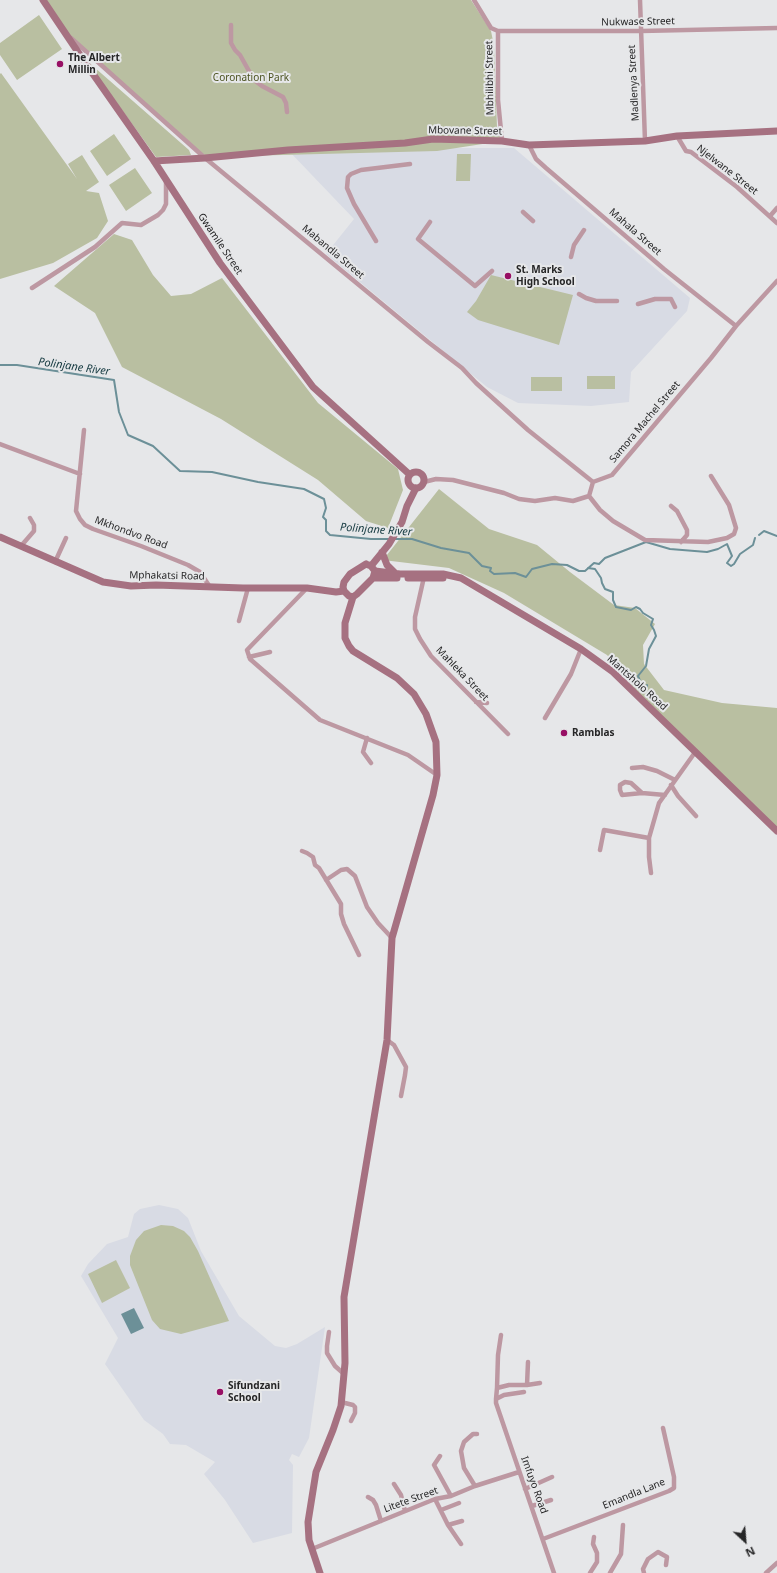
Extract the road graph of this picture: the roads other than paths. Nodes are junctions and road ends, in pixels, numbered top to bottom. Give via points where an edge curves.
1 (43, 0) edge
2 (474, 0) edge
3 (640, 0) edge
4 (231, 25) dead end
5 (777, 28) edge
6 (498, 31) junction
7 (640, 31) junction
8 (64, 32) junction
9 (287, 112) dead end
10 (777, 131) edge
11 (677, 136) junction
12 (502, 141) junction
13 (645, 141) junction
14 (529, 145) junction
15 (205, 158) junction
16 (154, 161) junction
17 (410, 164) dead end
18 (166, 179) junction
19 (777, 208) edge
20 (523, 212) dead end
21 (770, 216) junction
22 (533, 221) dead end
23 (430, 222) dead end
24 (777, 223) edge
25 (584, 230) dead end
26 (376, 241) dead end
27 (571, 256) dead end
28 (492, 271) dead end
29 (777, 281) edge
30 (32, 288) dead end
31 (579, 294) dead end
32 (617, 301) dead end
33 (638, 304) dead end
34 (675, 307) dead end
35 (736, 326) junction
36 (84, 430) dead end
37 (0, 444) edge
38 (80, 474) junction
39 (409, 474) junction
40 (711, 476) dead end
41 (424, 482) junction
42 (593, 482) junction
43 (416, 488) junction
44 (589, 496) junction
45 (671, 506) dead end
46 (30, 518) dead end
47 (0, 537) edge
48 (66, 538) dead end
49 (681, 542) junction
50 (21, 546) junction
51 (382, 552) junction
52 (56, 562) junction
53 (373, 572) junction
54 (394, 574) junction
55 (424, 576) junction
56 (210, 587) junction
57 (248, 588) junction
58 (307, 588) junction
59 (344, 591) junction
60 (353, 597) junction
61 (239, 621) dead end
62 (581, 649) junction
63 (270, 652) dead end
64 (249, 657) junction
65 (476, 702) junction
66 (487, 703) dead end
67 (545, 718) dead end
68 (508, 734) dead end
69 (367, 738) junction
70 (696, 751) junction
71 (371, 763) dead end
72 (632, 768) dead end
73 (437, 774) junction
74 (675, 780) junction
75 (671, 786) junction
76 (642, 793) dead end
77 (665, 795) junction
78 (696, 816) dead end
79 (777, 831) edge
80 (649, 838) junction
81 (600, 850) dead end
82 (302, 851) dead end
83 (651, 873) dead end
84 (326, 880) junction
85 (392, 938) junction
86 (359, 955) dead end
87 (387, 1040) junction
88 (401, 1096) dead end
89 (329, 1332) dead end
90 (501, 1335) dead end
91 (528, 1362) dead end
92 (344, 1374) junction
93 (540, 1383) dead end
94 (527, 1385) junction
95 (497, 1388) junction
96 (524, 1392) dead end
97 (496, 1401) junction
98 (341, 1402) junction
99 (351, 1421) dead end
100 (663, 1428) dead end
101 (477, 1434) dead end
102 (440, 1456) dead end
103 (519, 1472) junction
104 (552, 1477) dead end
105 (394, 1484) dead end
106 (475, 1486) junction
107 (525, 1489) junction
108 (451, 1496) junction
109 (368, 1497) dead end
110 (435, 1499) junction
111 (551, 1500) dead end
112 (459, 1504) dead end
113 (532, 1506) junction
114 (441, 1510) junction
115 (406, 1511) junction
116 (381, 1521) junction
117 (462, 1521) dead end
118 (448, 1525) junction
119 (624, 1525) dead end
120 (594, 1537) dead end
121 (543, 1539) junction
122 (461, 1544) dead end
123 (312, 1549) junction
124 (777, 1563) edge
125 (666, 1565) dead end
126 (320, 1573) edge
127 (554, 1573) edge
128 (590, 1573) edge
129 (610, 1573) edge
130 (644, 1573) edge
131 (766, 1573) edge

1 - 8 main road, Gwamile Street
2 - 6 street, Mbhilibhi Street via 491,28
3 - 7 street, Madlenya Street
4 - 9 street via 231,43 234,50 240,55 254,80 283,97
5 - 7 street, Nukwase Street
6 - 7 street, Nukwase Street
6 - 12 street, Mbhilibhi Street via 498,100
7 - 13 street, Madlenya Street
8 - 15 street, Mabandla Street
8 - 16 main road, Gwamile Street
10 - 11 main road, Mbovane Street
11 - 13 main road, Mbovane Street
11 - 21 street, Njelwane Street via 686,151 691,152 737,187
12 - 14 main road, Mbovane Street
12 - 15 main road, Mbovane Street via 433,139
13 - 14 main road, Mbovane Street
14 - 35 street, Mahala Street via 536,159 546,168 664,269
15 - 16 main road, Mbovane Street
15 - 42 street, Mabandla Street via 462,368 528,430
16 - 18 main road, Gwamile Street
17 - 26 street via 361,170 348,177 347,188 354,204
18 - 30 street via 166,204 158,216 141,225 122,223 95,247
18 - 39 main road, Gwamile Street via 220,262 313,387
19 - 21 street
20 - 22 street
21 - 24 street
23 - 28 street via 418,239 475,286
25 - 27 street via 574,245
29 - 35 street, Samora Machel Street
31 - 32 street via 596,300
33 - 34 street via 655,299 672,299
35 - 42 street, Samora Machel Street via 612,475
36 - 38 street, Mkhondvo Road
37 - 38 street
38 - 56 street, Mkhondvo Road via 76,511 85,525 188,565 200,572
39 - 41 main road via 414,471 420,472
39 - 43 main road via 407,482
40 - 49 street via 729,505 736,528 734,534 708,542
41 - 43 main road
41 - 44 street via 436,479 453,480 534,501 554,498 573,501
42 - 44 street
43 - 51 main road via 402,522
44 - 49 street via 613,521 645,540
45 - 49 street via 687,530 687,535
46 - 50 street via 34,530
47 - 50 main road, Mphakatsi Road
48 - 52 street
50 - 52 main road, Mphakatsi Road
51 - 53 main road
51 - 54 main road
52 - 56 main road, Mphakatsi Road via 103,582 131,586
53 - 54 main road, Mantsholo Road
53 - 55 main road, Mantsholo Road
53 - 59 main road via 366,564 350,574 344,582
53 - 60 main road via 366,587
54 - 55 main road, Mantsholo Road
55 - 62 main road, Mantsholo Road via 461,578
55 - 65 street, Mahleka Street via 415,617 415,629 431,656
56 - 57 main road, Mphakatsi Road
57 - 58 main road, Mphakatsi Road
57 - 61 street
58 - 59 main road, Mphakatsi Road
58 - 64 street via 247,650
59 - 60 main road
60 - 73 main road via 345,623 345,638 354,651 398,678 414,694 426,714 436,742
62 - 67 street via 571,674
62 - 70 main road, Mantsholo Road via 613,672
63 - 64 street
64 - 69 street via 320,720
65 - 66 street
65 - 68 street, Mahleka Street
69 - 71 street via 363,752
69 - 73 street via 408,755
70 - 74 street
70 - 79 main road, Mantsholo Road
72 - 74 street via 643,767
73 - 85 main road
74 - 75 street
75 - 77 street
75 - 78 street
76 - 77 street
77 - 80 street
80 - 81 street via 604,830
80 - 83 street via 648,856
82 - 84 street via 312,857
84 - 85 street via 347,869 355,876 367,907
84 - 86 street via 341,904 344,924
85 - 87 main road
87 - 88 street via 394,1044 406,1067
87 - 92 main road via 344,1297
89 - 92 street via 327,1353
90 - 95 street
91 - 94 street
92 - 98 main road
93 - 94 street
94 - 95 street
95 - 97 street
96 - 97 street via 504,1395
97 - 103 street, Imfuyo Road
98 - 99 street via 355,1407
98 - 123 main road via 316,1472 308,1522
100 - 121 street, Emandla Lane via 674,1488
101 - 106 street via 473,1434 464,1442 461,1451 464,1468
102 - 108 street via 434,1465
103 - 106 street, Litete Street
103 - 107 street, Imfuyo Road
104 - 107 street
105 - 115 street
106 - 108 street, Litete Street
107 - 113 street, Imfuyo Road
108 - 110 street, Litete Street
109 - 116 street via 376,1505
110 - 114 street
110 - 115 street, Litete Street
111 - 113 street
112 - 114 street
113 - 121 street, Imfuyo Road
114 - 118 street
115 - 116 street, Litete Street
116 - 123 street, Litete Street
117 - 118 street
118 - 122 street
119 - 129 street via 621,1554
120 - 128 street via 597,1562
121 - 127 street, Imfuyo Road
123 - 126 main road
124 - 131 street
125 - 130 street via 667,1557 658,1552 648,1559

